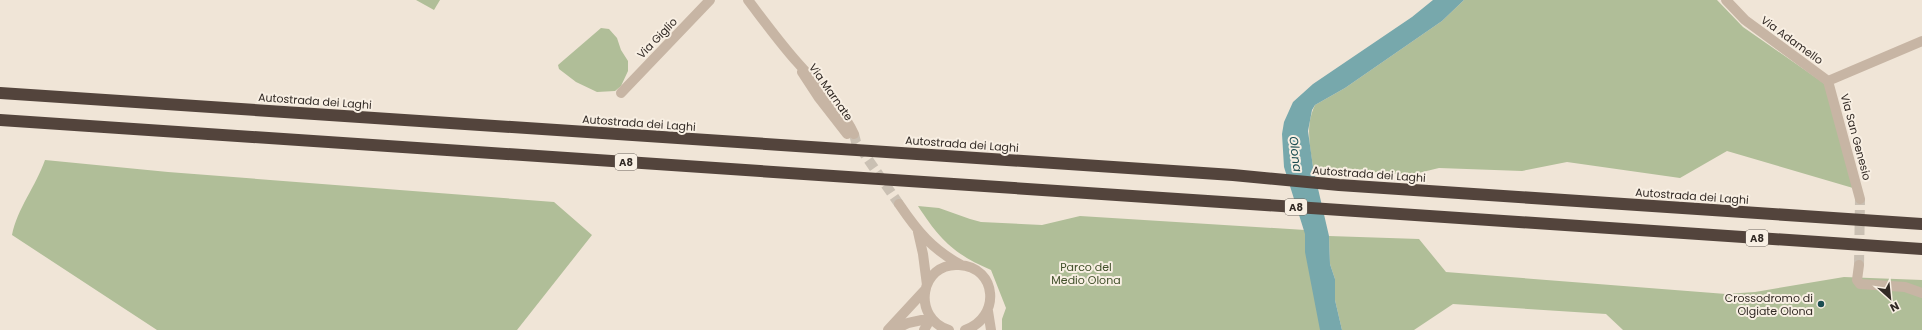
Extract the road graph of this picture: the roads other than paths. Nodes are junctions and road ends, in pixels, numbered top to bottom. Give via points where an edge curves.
1 (710, 0) edge
2 (748, 0) edge
3 (1726, 0) edge
4 (1922, 41) edge
5 (1828, 80) junction
6 (0, 93) edge
7 (621, 93) dead end
8 (0, 120) edge
9 (850, 134) tunnel mouth
10 (1860, 199) tunnel mouth
11 (899, 204) tunnel mouth
12 (1922, 224) edge
13 (918, 232) junction
14 (1922, 250) edge
15 (963, 265) junction
16 (1859, 265) tunnel mouth
17 (926, 288) junction
18 (1922, 293) edge
19 (988, 312) junction
20 (931, 318) junction
21 (888, 330) edge
22 (894, 330) edge
23 (924, 330) edge
24 (948, 330) edge
25 (965, 330) edge
26 (991, 330) edge

1 - 7 street, Via Giglio
2 - 9 street, Via Marnate via 797,63 823,90 848,123
3 - 5 street, Via Adamello via 1745,20
4 - 5 street
5 - 10 street, Via San Genesio
6 - 12 highway, Autostrada dei Laghi / A8 via 1233,175 1339,185
8 - 14 highway, A8
11 - 13 street
13 - 15 street via 945,255
13 - 17 street
15 - 17 street via 947,266 937,271
15 - 19 street via 979,272 986,280 991,301
16 - 18 street via 1857,280 1860,284 1904,287
17 - 20 street via 924,301
17 - 21 street
19 - 25 street via 982,321
19 - 26 street
20 - 22 street via 908,323
20 - 23 street
20 - 24 street

